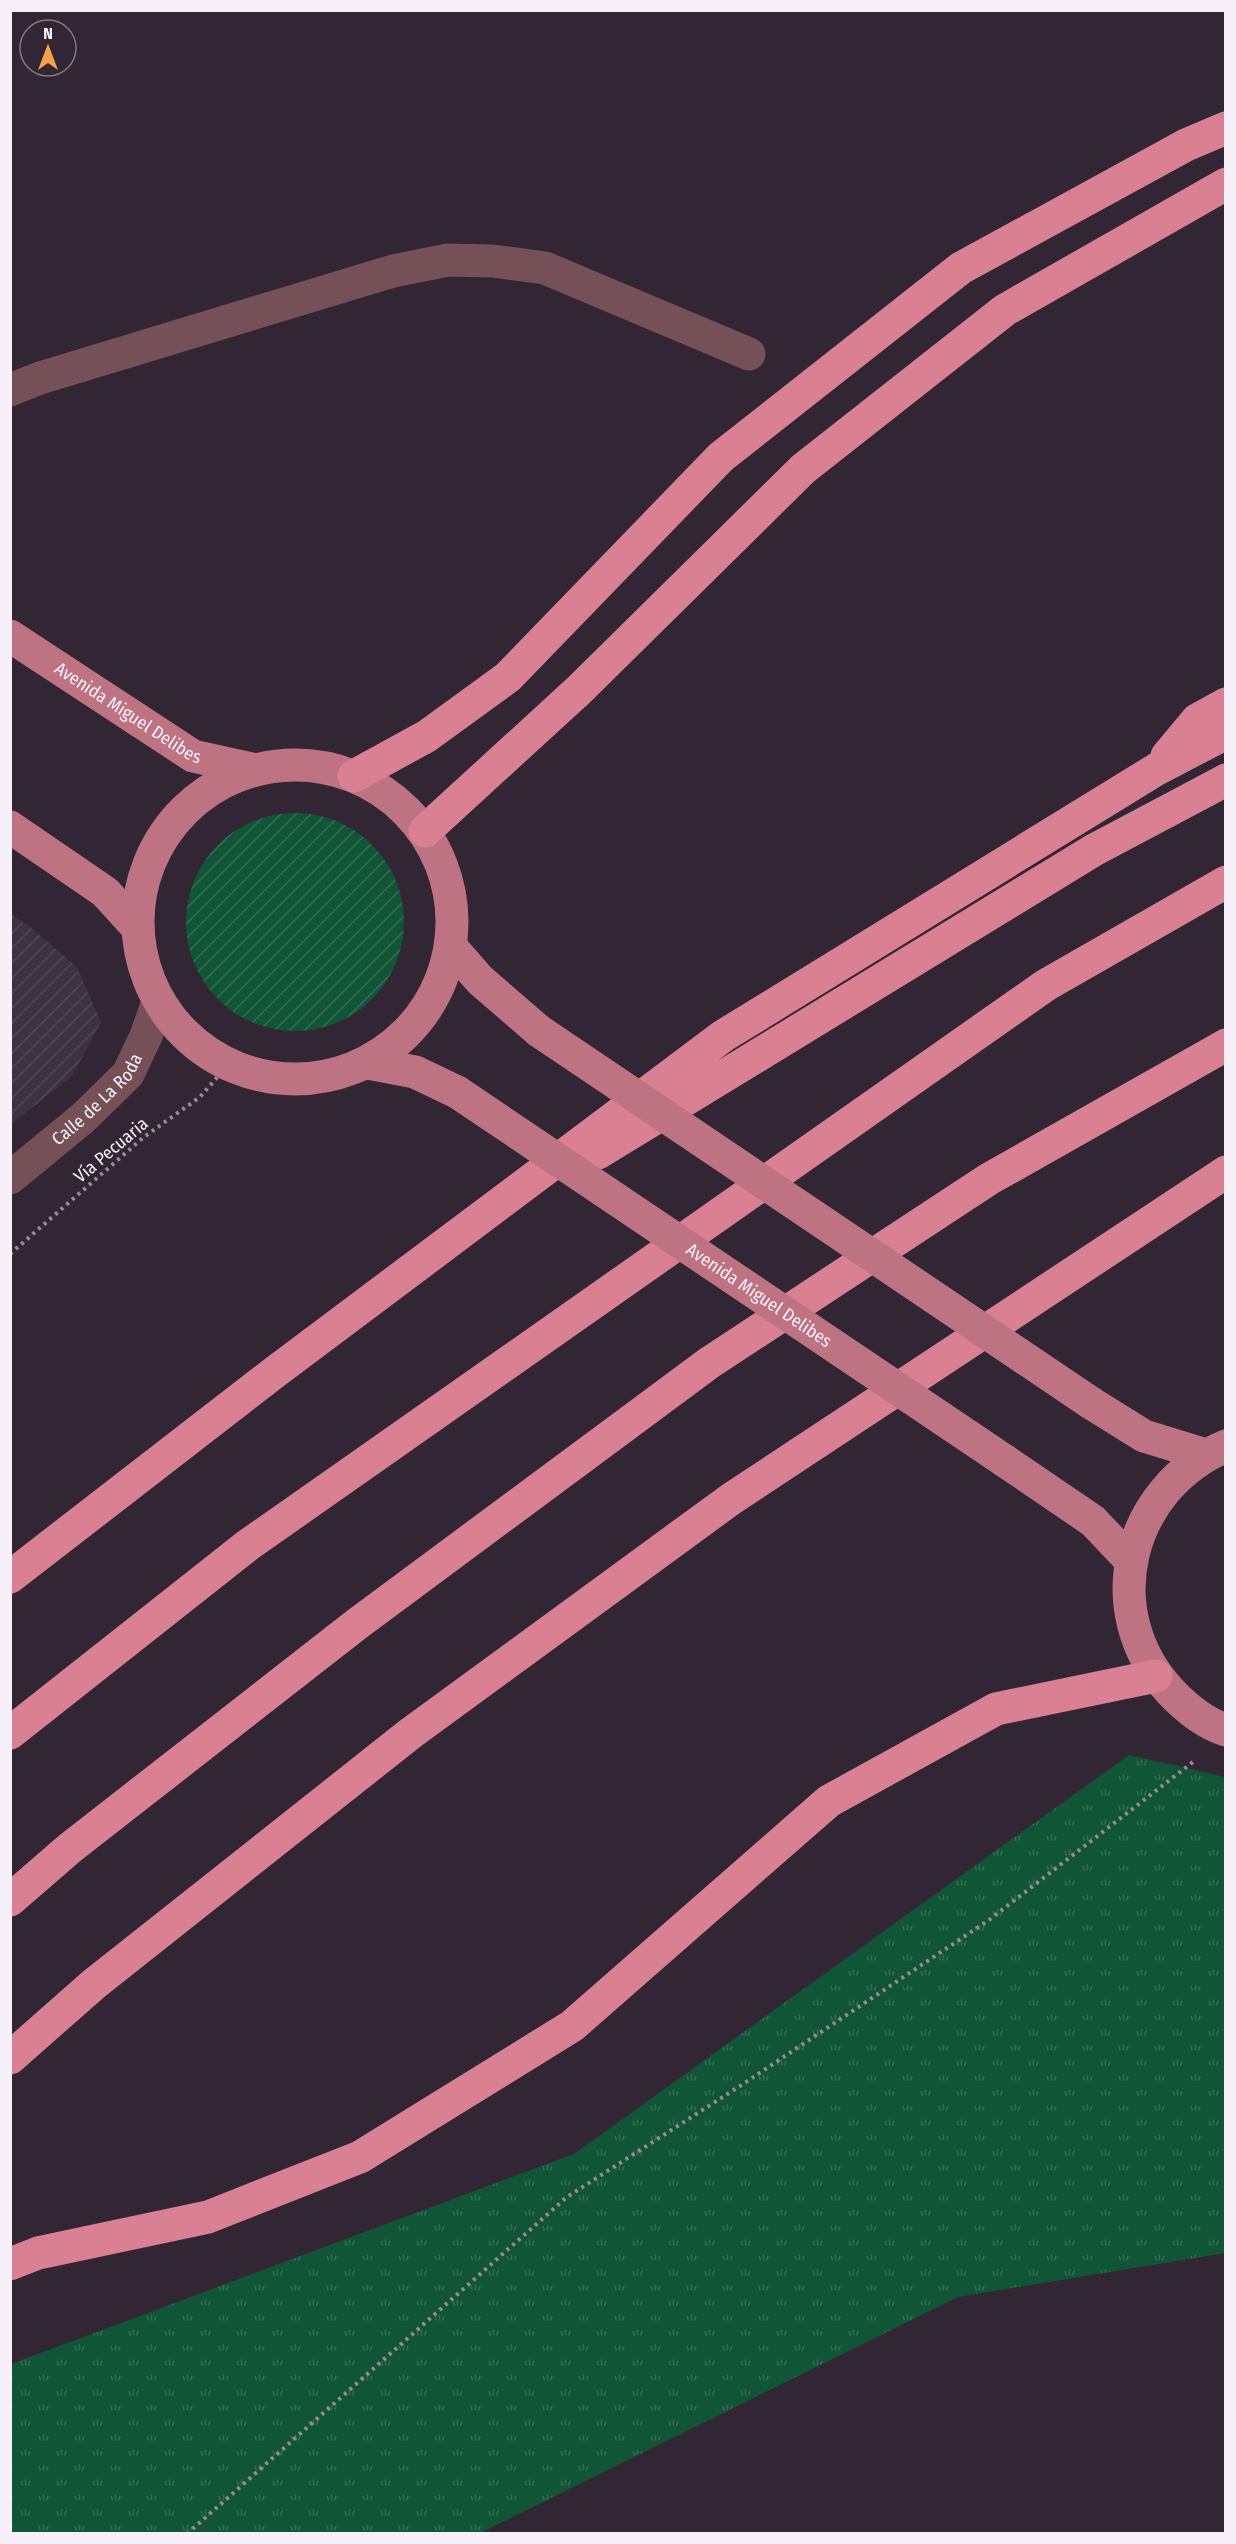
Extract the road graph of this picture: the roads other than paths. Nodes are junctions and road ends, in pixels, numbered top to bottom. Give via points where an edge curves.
1 (1226, 128) edge
2 (1226, 184) edge
3 (749, 354) dead end
4 (10, 390) edge
5 (10, 636) edge
6 (1226, 704) edge
7 (1226, 733) edge
8 (1157, 769) junction
9 (256, 770) junction
10 (354, 776) junction
11 (1226, 780) edge
12 (10, 827) edge
13 (425, 831) junction
14 (1226, 882) edge
15 (136, 927) junction
16 (452, 948) junction
17 (158, 1002) junction
18 (1226, 1045) edge
19 (368, 1063) junction
20 (1226, 1172) edge
21 (10, 1179) edge
22 (428, 1258) junction
23 (1216, 1451) edge
24 (1131, 1561) junction
25 (10, 1577) edge
26 (1156, 1676) junction
27 (1226, 1730) edge
28 (10, 1733) edge
29 (10, 1900) edge
30 (10, 2058) edge
31 (10, 2264) edge

1 - 10 highway via 961,268 721,457 508,677 427,736
2 - 13 highway via 1005,310 803,468 579,690
3 - 4 street via 545,268 448,260 393,271
5 - 9 main road, Avenida Miguel Delibes via 193,756
6 - 8 highway via 1197,720
7 - 8 highway
8 - 22 highway via 723,1036
9 - 10 main road via 306,765
9 - 15 main road via 216,785 183,812 163,837 141,885
10 - 13 main road via 397,801
11 - 22 highway via 1094,850
12 - 15 main road via 105,892
13 - 16 main road via 444,867 451,897
14 - 28 highway via 1046,985 248,1545
15 - 17 main road via 142,966
16 - 19 main road via 441,983 424,1015 399,1042
16 - 23 main road, bridge via 480,980 539,1031 1091,1403 1144,1436
17 - 19 main road via 188,1039 228,1065 274,1079 322,1078
17 - 21 street, Calle de La Roda via 128,1074
18 - 29 highway via 989,1179 709,1363 357,1624 70,1848
19 - 24 main road, Avenida Miguel Delibes, bridge via 415,1072 457,1092 1093,1521
20 - 30 highway via 731,1498 411,1733 94,1984
22 - 25 highway
23 - 24 main road via 1178,1475 1156,1500 1140,1529
24 - 26 main road via 1129,1601 1137,1640
26 - 27 main road via 1184,1706
26 - 31 highway via 996,1709 829,1801 572,2026 360,2157 208,2217 38,2253

